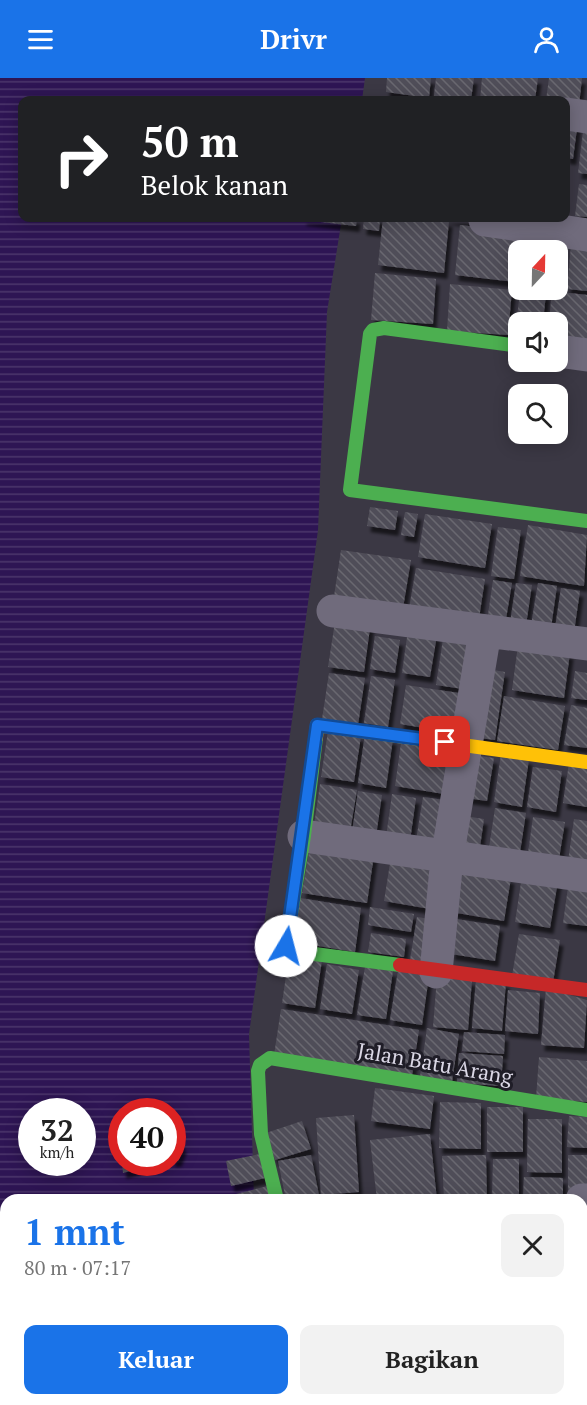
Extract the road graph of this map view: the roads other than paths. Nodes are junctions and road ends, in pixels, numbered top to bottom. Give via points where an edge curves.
1 (570, 115) edge
2 (587, 117) edge
3 (499, 222) edge
4 (587, 235) edge
5 (508, 345) edge
6 (568, 352) edge
7 (587, 355) edge
8 (587, 521) edge
9 (333, 610) dead end
10 (485, 632) junction
11 (587, 644) edge
12 (466, 746) junction
13 (587, 762) edge
14 (304, 836) junction
15 (447, 858) junction
16 (587, 876) edge
17 (436, 972) junction
18 (587, 990) edge
19 (587, 1110) edge
20 (275, 1194) edge

1 - 2 street
3 - 4 street
5 - 8 street via 384,328 373,330 350,490
6 - 7 street
9 - 10 street
10 - 11 street
10 - 12 street
12 - 13 street
12 - 14 street via 317,725
12 - 15 street
14 - 15 street
14 - 17 street via 288,950
15 - 16 street
15 - 17 street
17 - 18 street
19 - 20 street, Jalan Batu Arang via 276,1057 265,1060 258,1071 261,1134

